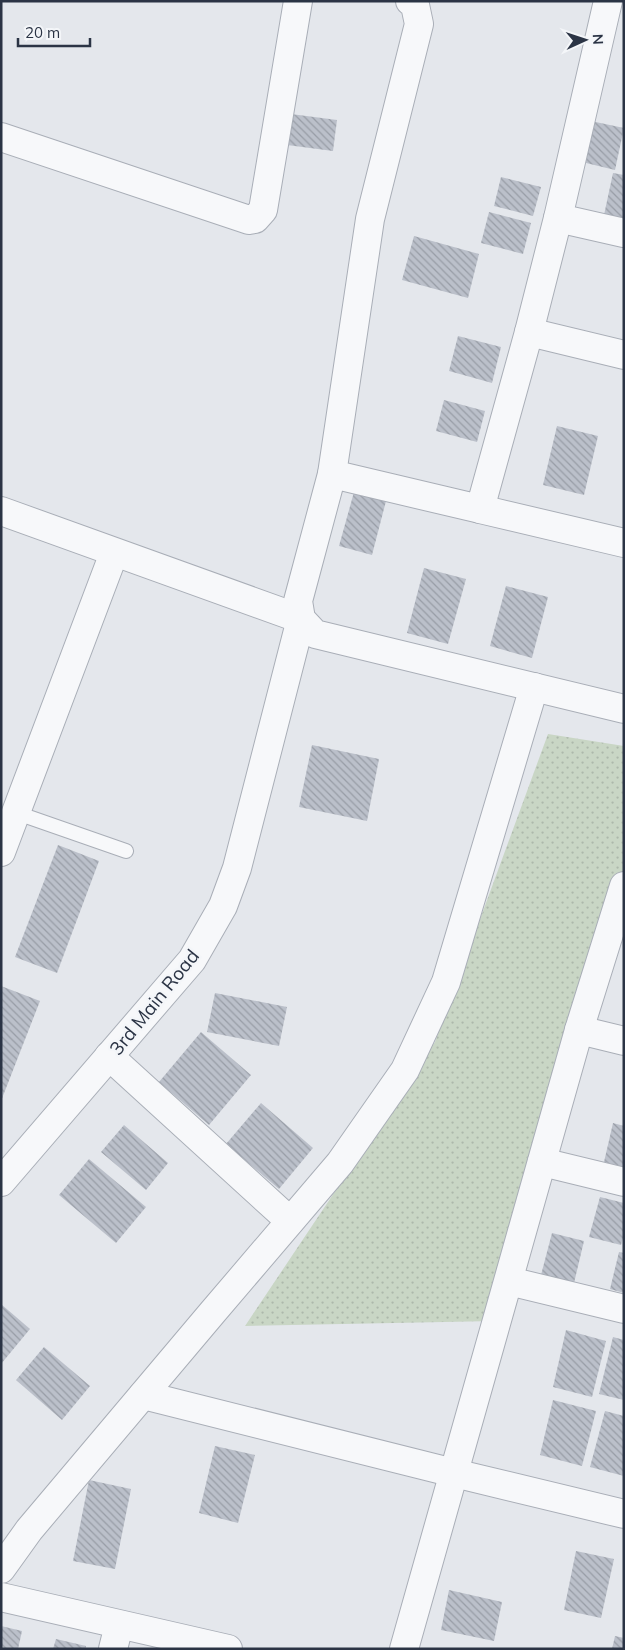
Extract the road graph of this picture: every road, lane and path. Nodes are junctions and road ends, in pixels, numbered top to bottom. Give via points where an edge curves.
1 (298, 1) edge
2 (608, 1) edge
3 (414, 2) edge
4 (1, 137) edge
5 (558, 218) junction
6 (624, 233) edge
7 (529, 332) junction
8 (624, 354) edge
9 (332, 474) junction
10 (480, 509) junction
11 (1, 511) edge
12 (624, 543) edge
13 (114, 553) junction
14 (301, 619) junction
15 (534, 687) junction
16 (624, 709) edge
17 (17, 813) junction
18 (126, 851) dead end
19 (1, 852) edge
20 (622, 901) edge
21 (580, 1030) junction
22 (624, 1041) edge
23 (109, 1056) junction
24 (542, 1162) junction
25 (1, 1182) edge
26 (624, 1182) edge
27 (290, 1221) junction
28 (509, 1281) junction
29 (624, 1309) edge
30 (143, 1395) junction
31 (454, 1473) junction
32 (624, 1514) edge
33 (1, 1569) edge
34 (1, 1597) edge
35 (116, 1637) edge
36 (228, 1649) edge
37 (404, 1649) edge

1 - 4 street via 263,210 255,219 249,220
2 - 5 street
3 - 9 street, 3rd Main Road via 419,24 370,219
5 - 6 street
5 - 7 street
7 - 8 street
7 - 10 street
9 - 10 street
9 - 14 street, 3rd Main Road via 298,600
10 - 12 street
11 - 13 street
13 - 14 street
13 - 17 street
14 - 15 street via 315,634
14 - 23 street, 3rd Main Road via 237,868 224,906 192,960
15 - 16 street
15 - 27 street via 446,982 405,1070 340,1164
17 - 18 lane
17 - 19 street
20 - 21 street
21 - 22 street
21 - 24 street
23 - 25 street, 3rd Main Road
23 - 27 street
24 - 26 street
24 - 28 street
27 - 30 street
28 - 29 street
28 - 31 street
30 - 31 street
30 - 33 street via 29,1530
31 - 32 street
31 - 37 street
34 - 35 street
35 - 36 street

